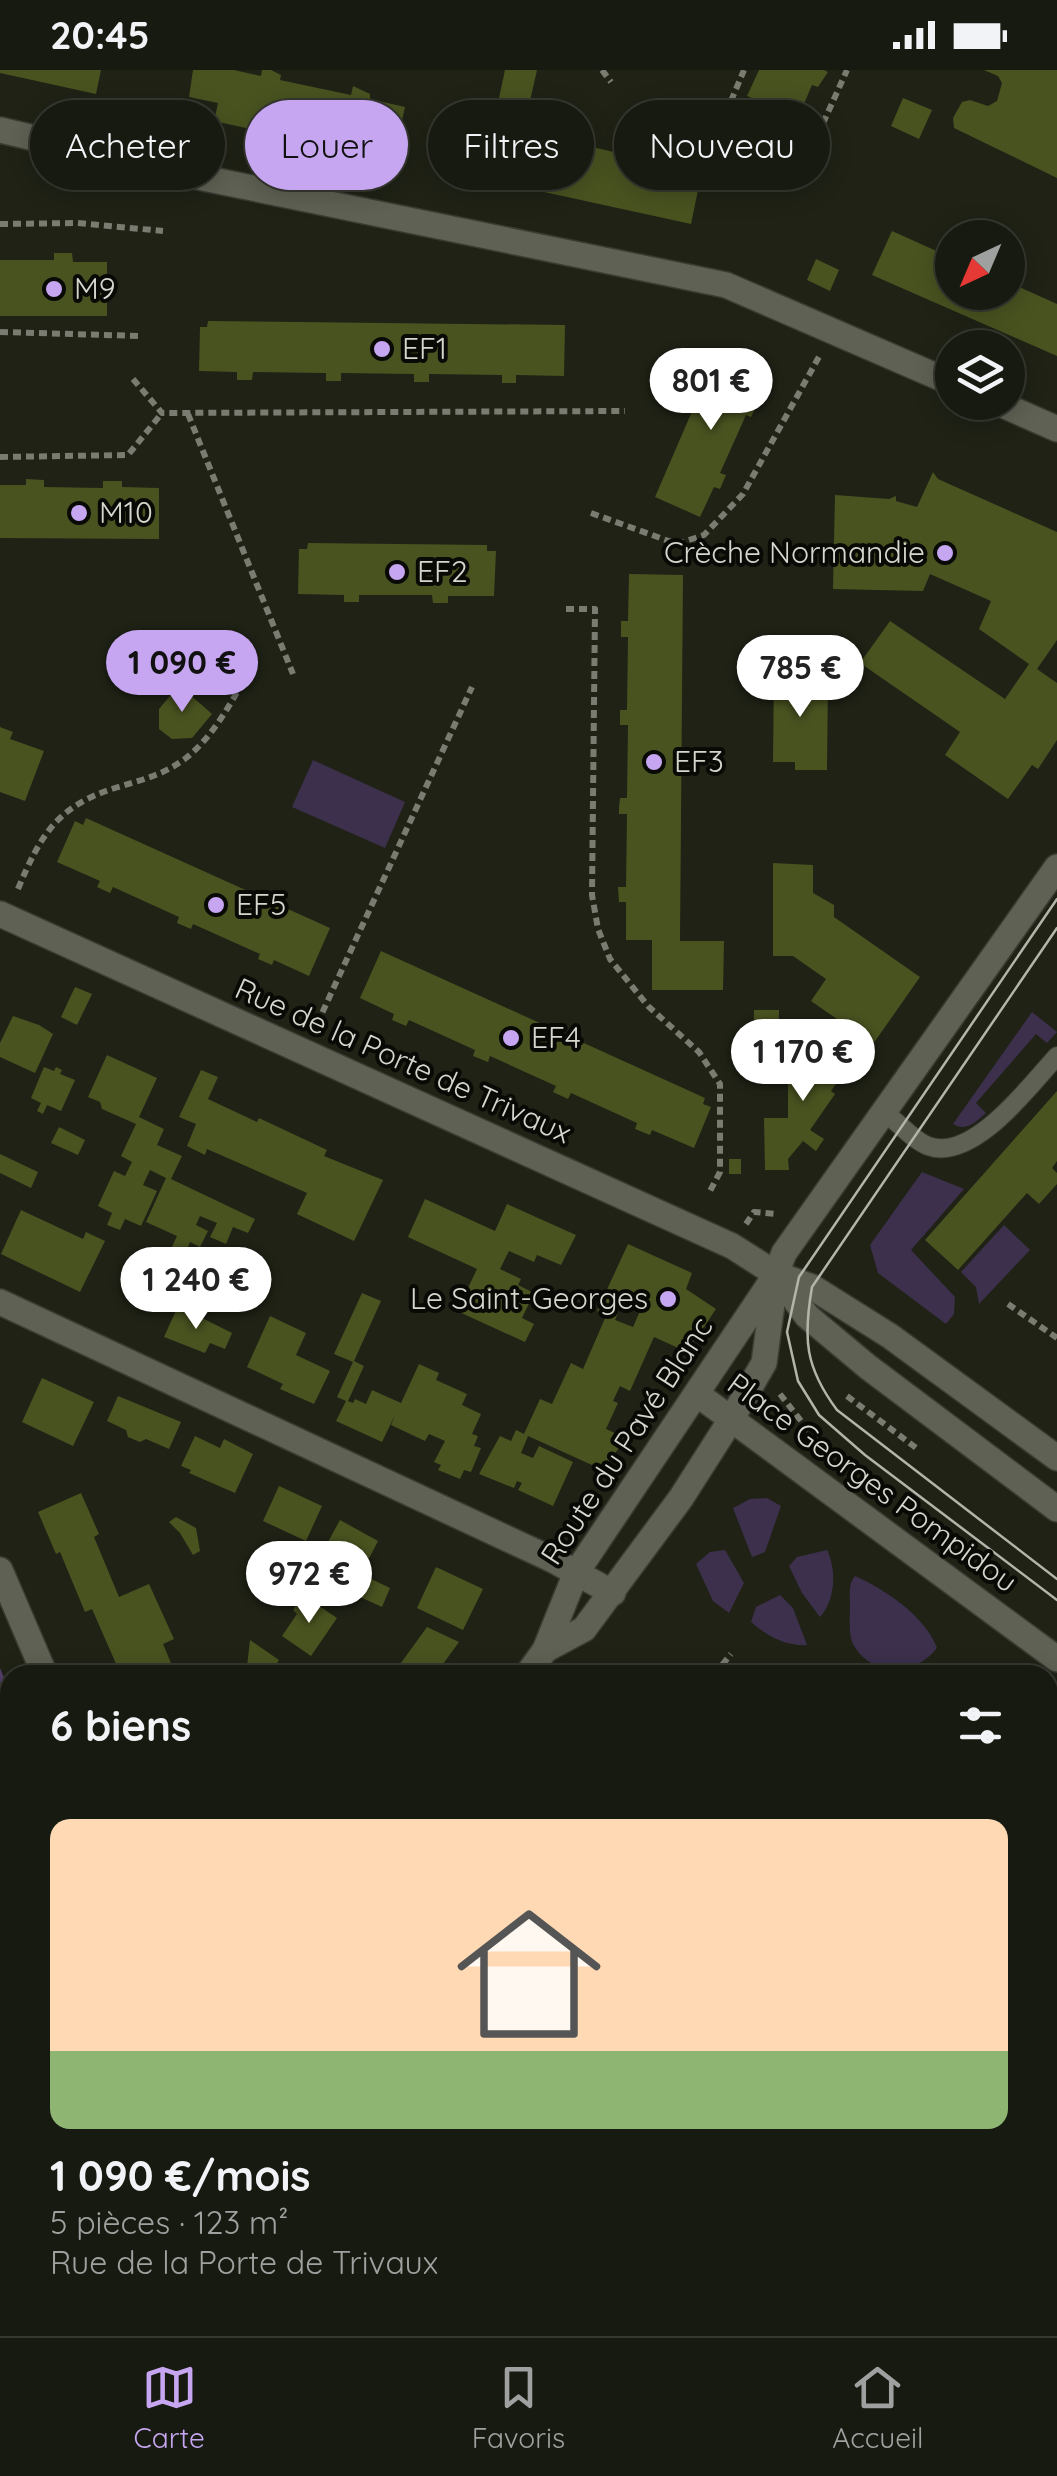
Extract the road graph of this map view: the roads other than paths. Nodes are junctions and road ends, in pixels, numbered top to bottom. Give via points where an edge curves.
1 (0, 130) edge
2 (935, 376) edge
3 (1025, 415) edge
4 (1057, 429) edge
5 (1057, 867) edge
6 (3, 916) edge
7 (1057, 1056) edge
8 (885, 1113) junction
9 (776, 1274) junction
10 (0, 1302) edge
11 (697, 1394) junction
12 (732, 1418) junction
13 (1057, 1458) edge
14 (1057, 1509) edge
15 (0, 1570) edge
16 (576, 1572) junction
17 (613, 1593) junction
18 (7, 1604) edge
19 (545, 1650) junction
20 (1057, 1659) edge
21 (40, 1665) edge
22 (534, 1665) edge

1 - 2 street via 726,286
3 - 4 street
5 - 8 street, Route du Pavé Blanc
6 - 9 street, Rue de la Porte de Trivaux via 732,1246
7 - 8 lane via 973,1139 929,1147
8 - 9 street, Route du Pavé Blanc via 784,1253
9 - 11 street, Route du Pavé Blanc
9 - 12 street, Route du Pavé Blanc via 764,1362
9 - 13 street, Rue de la Porte de Trivaux via 812,1287 890,1336
9 - 14 street, Rue de la Porte de Trivaux via 822,1329
10 - 16 street
11 - 12 street, Place Georges Pompidou
11 - 16 street, Route du Pavé Blanc
12 - 17 street, Route du Pavé Blanc
12 - 20 street, Place Georges Pompidou
15 - 18 street
16 - 17 street
16 - 19 street, Route du Pavé Blanc
17 - 19 street, Route du Pavé Blanc via 584,1630
18 - 21 street
19 - 22 street, Route du Pavé Blanc

